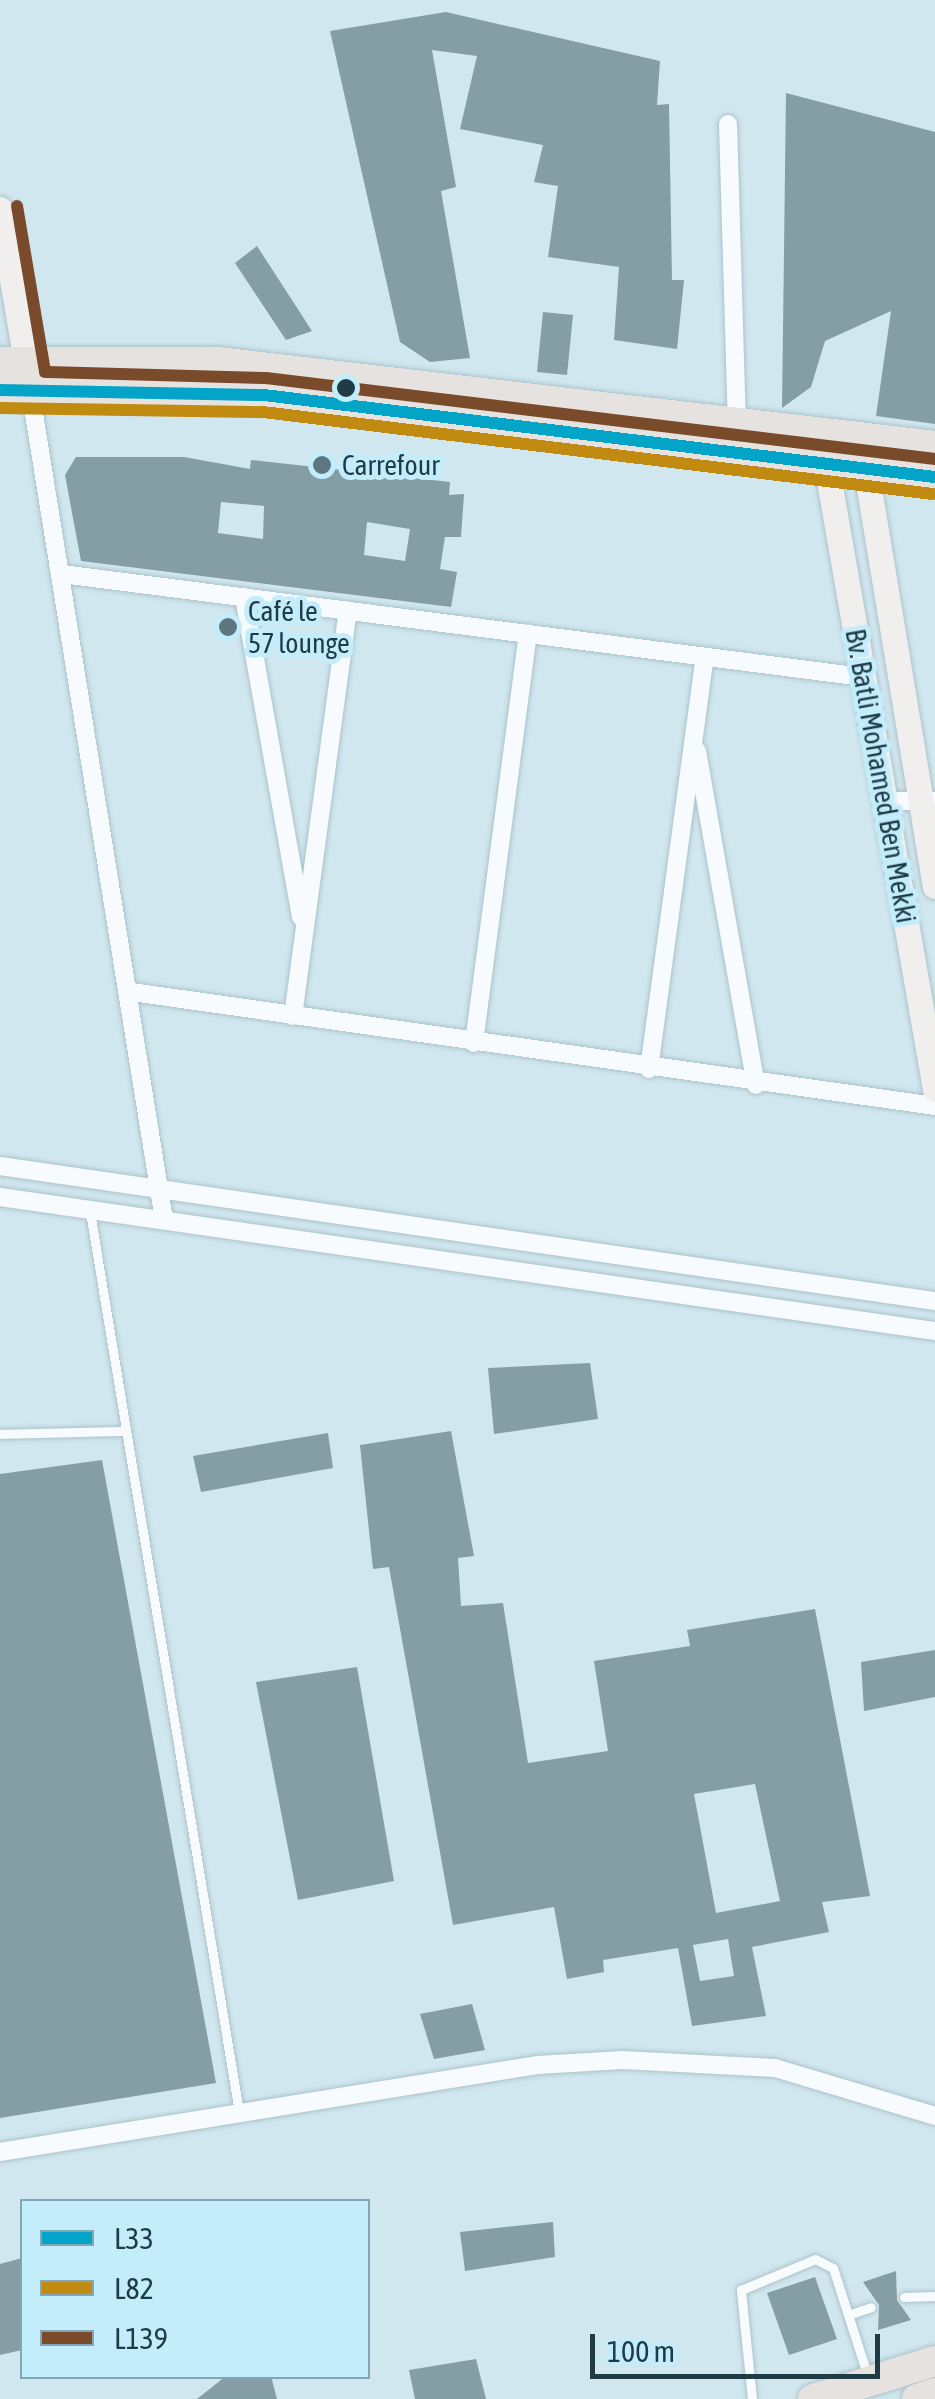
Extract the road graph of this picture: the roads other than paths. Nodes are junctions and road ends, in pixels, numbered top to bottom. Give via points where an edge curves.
1 (728, 124) dead end
2 (0, 208) edge
3 (14, 375) edge
4 (737, 421) junction
5 (821, 432) junction
6 (860, 436) junction
7 (935, 446) edge
8 (826, 464) junction
9 (865, 469) junction
10 (935, 477) edge
11 (62, 574) junction
12 (244, 598) junction
13 (348, 611) junction
14 (528, 634) junction
15 (705, 657) junction
16 (864, 677) junction
17 (694, 735) junction
18 (928, 800) edge
19 (886, 802) junction
20 (935, 886) edge
21 (304, 936) junction
22 (926, 981) edge
23 (132, 992) junction
24 (293, 1016) junction
25 (474, 1043) junction
26 (649, 1069) junction
27 (756, 1085) junction
28 (935, 1088) edge
29 (935, 1106) edge
30 (0, 1166) edge
31 (160, 1190) junction
32 (0, 1197) edge
33 (90, 1210) junction
34 (164, 1220) junction
35 (935, 1301) edge
36 (935, 1331) edge
37 (126, 1430) junction
38 (0, 1434) edge
39 (239, 2112) junction
40 (935, 2116) edge
41 (0, 2152) edge
42 (935, 2296) edge
43 (904, 2297) dead end
44 (871, 2307) dead end
45 (848, 2315) junction
46 (935, 2361) edge
47 (870, 2382) junction
48 (935, 2393) edge
49 (752, 2399) edge
50 (814, 2399) edge
51 (916, 2399) edge

1 - 4 street
2 - 3 street
3 - 4 main road via 218,362
3 - 8 main road via 264,395
3 - 11 street
4 - 5 main road
5 - 6 main road
5 - 8 street, Bv. Batli Mohamed Ben Mekki
6 - 7 main road
6 - 9 street, Bv. Batli Mohamed Ben Mekki
8 - 9 main road
8 - 16 street, Bv. Batli Mohamed Ben Mekki
9 - 10 main road
9 - 18 street, Bv. Batli Mohamed Ben Mekki
11 - 12 street
11 - 23 street
12 - 13 street
12 - 21 street
13 - 14 street
13 - 21 street
14 - 15 street
14 - 25 street
15 - 16 street
15 - 17 street
16 - 19 street, Bv. Batli Mohamed Ben Mekki
17 - 26 street
17 - 27 street
18 - 19 street
18 - 20 street, Bv. Batli Mohamed Ben Mekki
19 - 22 street, Bv. Batli Mohamed Ben Mekki
21 - 24 street
22 - 28 street, Bv. Batli Mohamed Ben Mekki
23 - 24 street
23 - 31 street
24 - 25 street
25 - 26 street
26 - 27 street
27 - 29 street
30 - 31 street
31 - 34 street
31 - 35 street
32 - 33 street
33 - 34 street
33 - 37 lane
34 - 36 street
37 - 38 lane
37 - 39 lane
39 - 40 street via 537,2065 699,2060 847,2084
39 - 41 street
42 - 43 lane
44 - 45 lane
45 - 47 lane
45 - 49 lane via 826,2259 746,2283 740,2341
46 - 47 main road
47 - 50 main road
48 - 51 main road

